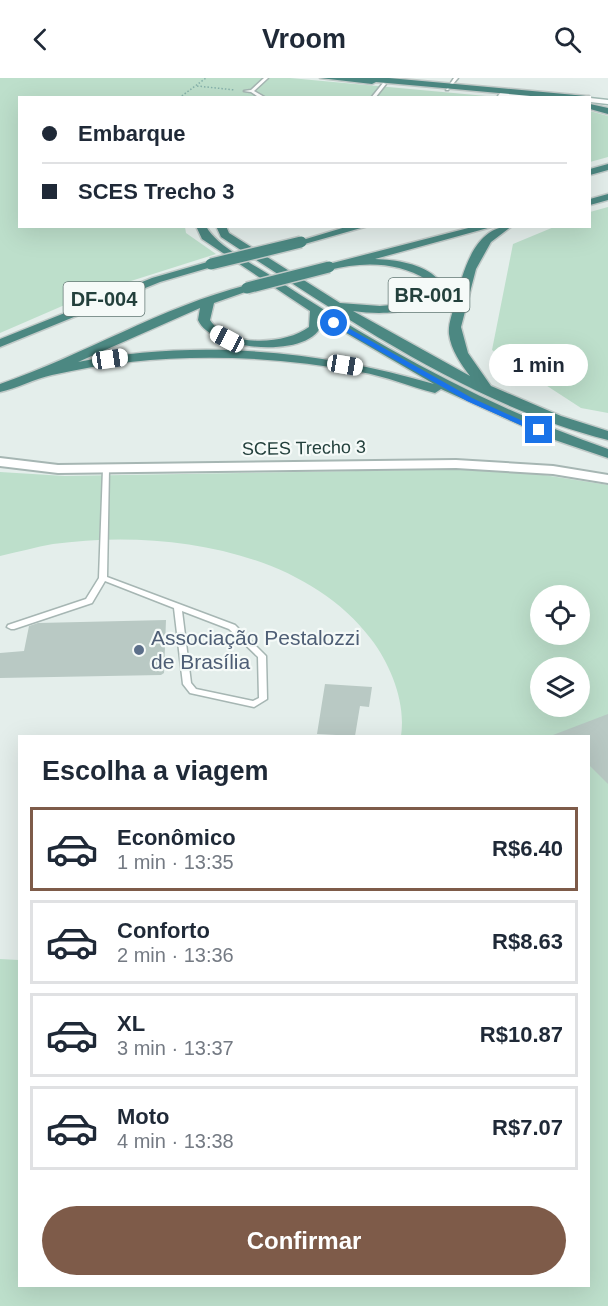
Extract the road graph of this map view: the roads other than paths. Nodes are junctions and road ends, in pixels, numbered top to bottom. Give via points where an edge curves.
1 (266, 78) edge
2 (324, 78) edge
3 (362, 78) edge
4 (456, 78) edge
5 (384, 84) junction
6 (448, 88) junction
7 (246, 91) road end
8 (252, 91) junction
9 (503, 93) junction
10 (261, 96) edge
11 (375, 96) edge
12 (520, 96) edge
13 (529, 96) edge
14 (540, 96) edge
15 (546, 96) edge
16 (591, 99) edge
17 (606, 101) edge
18 (591, 107) edge
19 (608, 111) edge
20 (608, 167) edge
21 (591, 172) edge
22 (608, 197) edge
23 (591, 202) edge
24 (202, 228) edge
25 (222, 228) edge
26 (320, 228) edge
27 (355, 228) edge
28 (482, 228) edge
29 (504, 228) edge
30 (302, 242) junction
31 (352, 261) junction
32 (209, 300) junction
33 (331, 303) junction
34 (315, 312) junction
35 (0, 343) edge
36 (46, 372) junction
37 (0, 388) edge
38 (488, 391) junction
39 (470, 399) junction
40 (608, 436) edge
41 (608, 454) edge
42 (0, 462) edge
43 (106, 469) junction
44 (608, 479) edge
45 (103, 578) junction
46 (178, 606) junction
47 (11, 627) dead end

1 - 8 lane
2 - 5 highway
3 - 6 highway
4 - 6 lane
5 - 6 highway
5 - 11 lane
6 - 9 highway
7 - 8 lane
8 - 10 lane
9 - 12 highway
9 - 13 main road
9 - 14 main road
9 - 15 highway
16 - 17 main road
18 - 19 highway
20 - 21 highway
22 - 23 highway
24 - 34 highway via 206,237
25 - 33 highway, BR-001 via 225,235
26 - 30 highway
27 - 30 highway, DF-004
28 - 31 highway, DF-004
29 - 38 highway, BR-001 via 487,239 477,252 468,273 455,331 467,362
30 - 35 highway, DF-004, bridge via 138,286
31 - 32 highway, DF-004, bridge
31 - 33 highway, BR-001 via 381,262 422,271 432,279 434,289 428,297 394,308
32 - 34 highway via 205,322 227,339 244,342 300,338 313,330 317,323
32 - 36 highway, DF-004
33 - 38 highway, BR-001
34 - 39 highway
36 - 37 highway, DF-004
36 - 39 highway via 92,362 160,355 278,358 362,368
38 - 40 highway, BR-001 via 554,420
39 - 41 highway via 554,437
42 - 43 street, SCES Trecho 3 via 58,469
43 - 44 street, SCES Trecho 3 via 456,464 553,470
43 - 45 lane
45 - 46 lane
45 - 47 lane via 89,601
46 - 46 lane via 232,627 262,656 263,699 254,704 193,691 187,684

